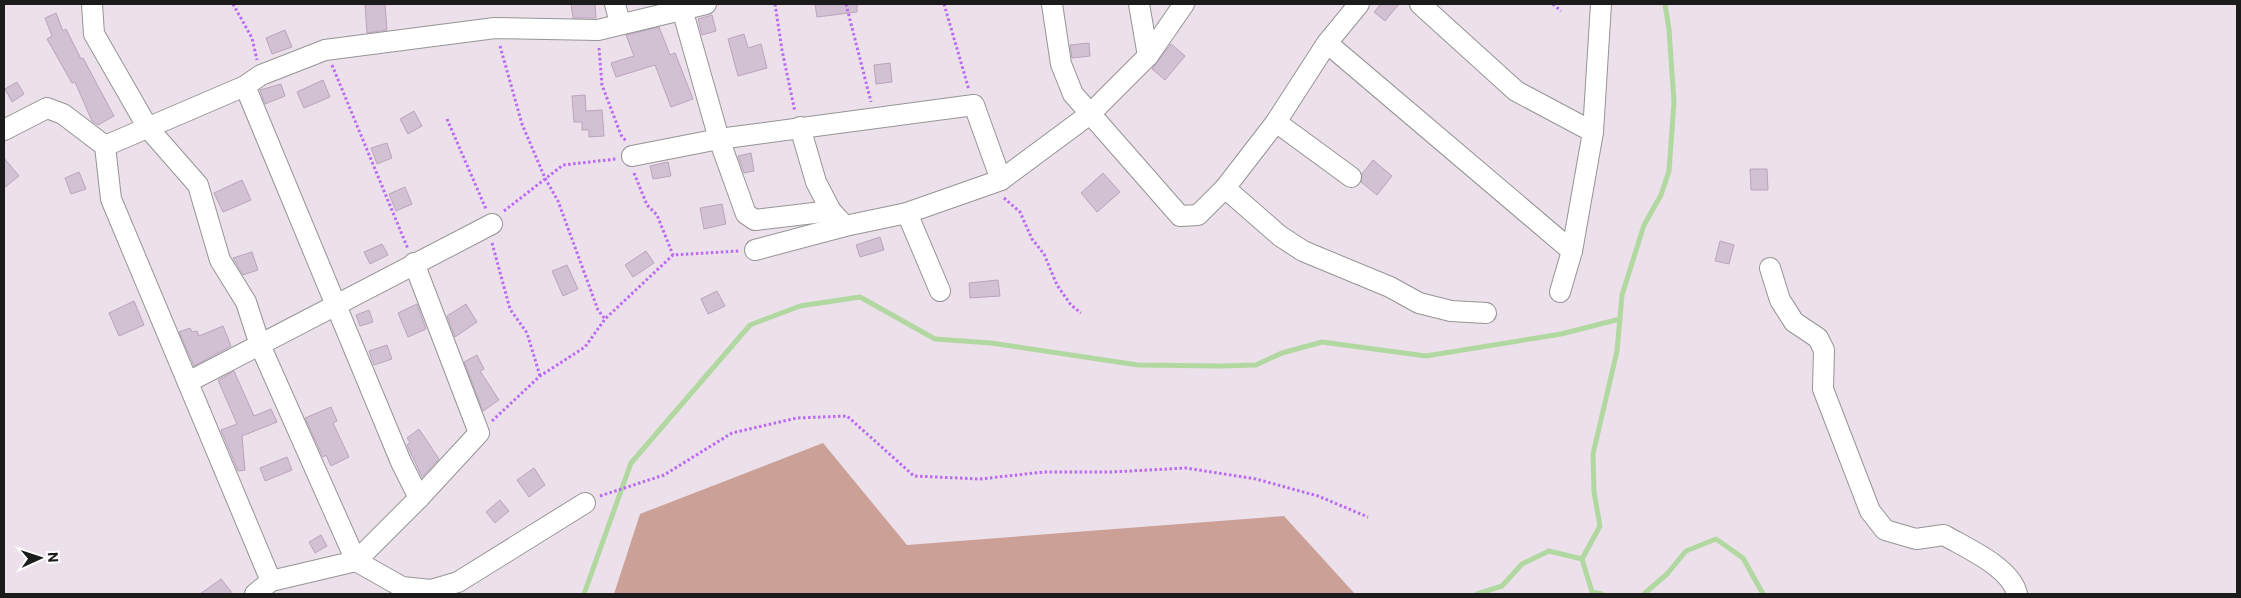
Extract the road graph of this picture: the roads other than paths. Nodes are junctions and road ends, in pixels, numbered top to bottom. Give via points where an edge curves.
1 (92, 4) edge
2 (615, 4) edge
3 (706, 4) edge
4 (1052, 4) edge
5 (1139, 4) edge
6 (1184, 4) edge
7 (1420, 4) edge
8 (1601, 4) edge
9 (1350, 7) edge
10 (682, 9) junction
11 (620, 24) junction
12 (1327, 43) junction
13 (1148, 56) junction
14 (253, 80) junction
15 (1090, 114) junction
16 (1276, 122) junction
17 (800, 127) junction
18 (148, 128) junction
19 (4, 130) edge
20 (1594, 132) junction
21 (719, 139) junction
22 (105, 146) junction
23 (632, 156) road end
24 (1351, 177) dead end
25 (1001, 180) junction
26 (1225, 188) junction
27 (830, 211) junction
28 (907, 213) junction
29 (492, 224) road end
30 (846, 226) junction
31 (755, 250) road end
32 (1572, 252) junction
33 (414, 263) junction
34 (1770, 268) dead end
35 (940, 291) dead end
36 (1560, 292) dead end
37 (337, 304) junction
38 (1486, 313) dead end
39 (260, 346) junction
40 (188, 382) junction
41 (419, 498) junction
42 (585, 504) road end
43 (356, 561) junction
44 (271, 581) junction
45 (255, 594) edge
46 (2017, 594) edge

1 - 18 street via 94,34
2 - 11 street
3 - 10 street
4 - 15 street via 1060,64 1073,94
5 - 13 street
6 - 13 street
7 - 20 street via 1516,90
8 - 20 street
9 - 12 street
10 - 11 street
10 - 21 street
11 - 14 street via 598,30 495,28 325,50
12 - 16 street
12 - 32 street
13 - 15 street
14 - 18 street
14 - 37 street
15 - 25 street
15 - 26 street via 1180,216 1198,215
16 - 24 street
16 - 26 street
17 - 21 street
17 - 25 street via 974,105
17 - 27 street via 816,182
18 - 22 street
18 - 39 street via 198,185 220,260 246,302
19 - 22 street via 47,108 64,114
20 - 32 street
21 - 23 street
21 - 27 street via 746,214 755,220
22 - 40 street via 110,199
25 - 28 street
26 - 38 street via 1280,236 1304,250 1419,303 1451,311
27 - 30 street
28 - 30 street
28 - 35 street
29 - 33 street
30 - 31 street
32 - 36 street
33 - 37 street
33 - 41 street via 479,433
34 - 46 street via 1780,300 1794,322 1818,338 1824,350 1823,389 1870,511 1884,530 1916,539 1944,535 2001,569 2015,586
37 - 39 street
37 - 41 street via 401,462
39 - 40 street
39 - 43 street
40 - 44 street
41 - 43 street
42 - 43 street via 458,582 431,590 402,586
43 - 44 street
44 - 45 street

